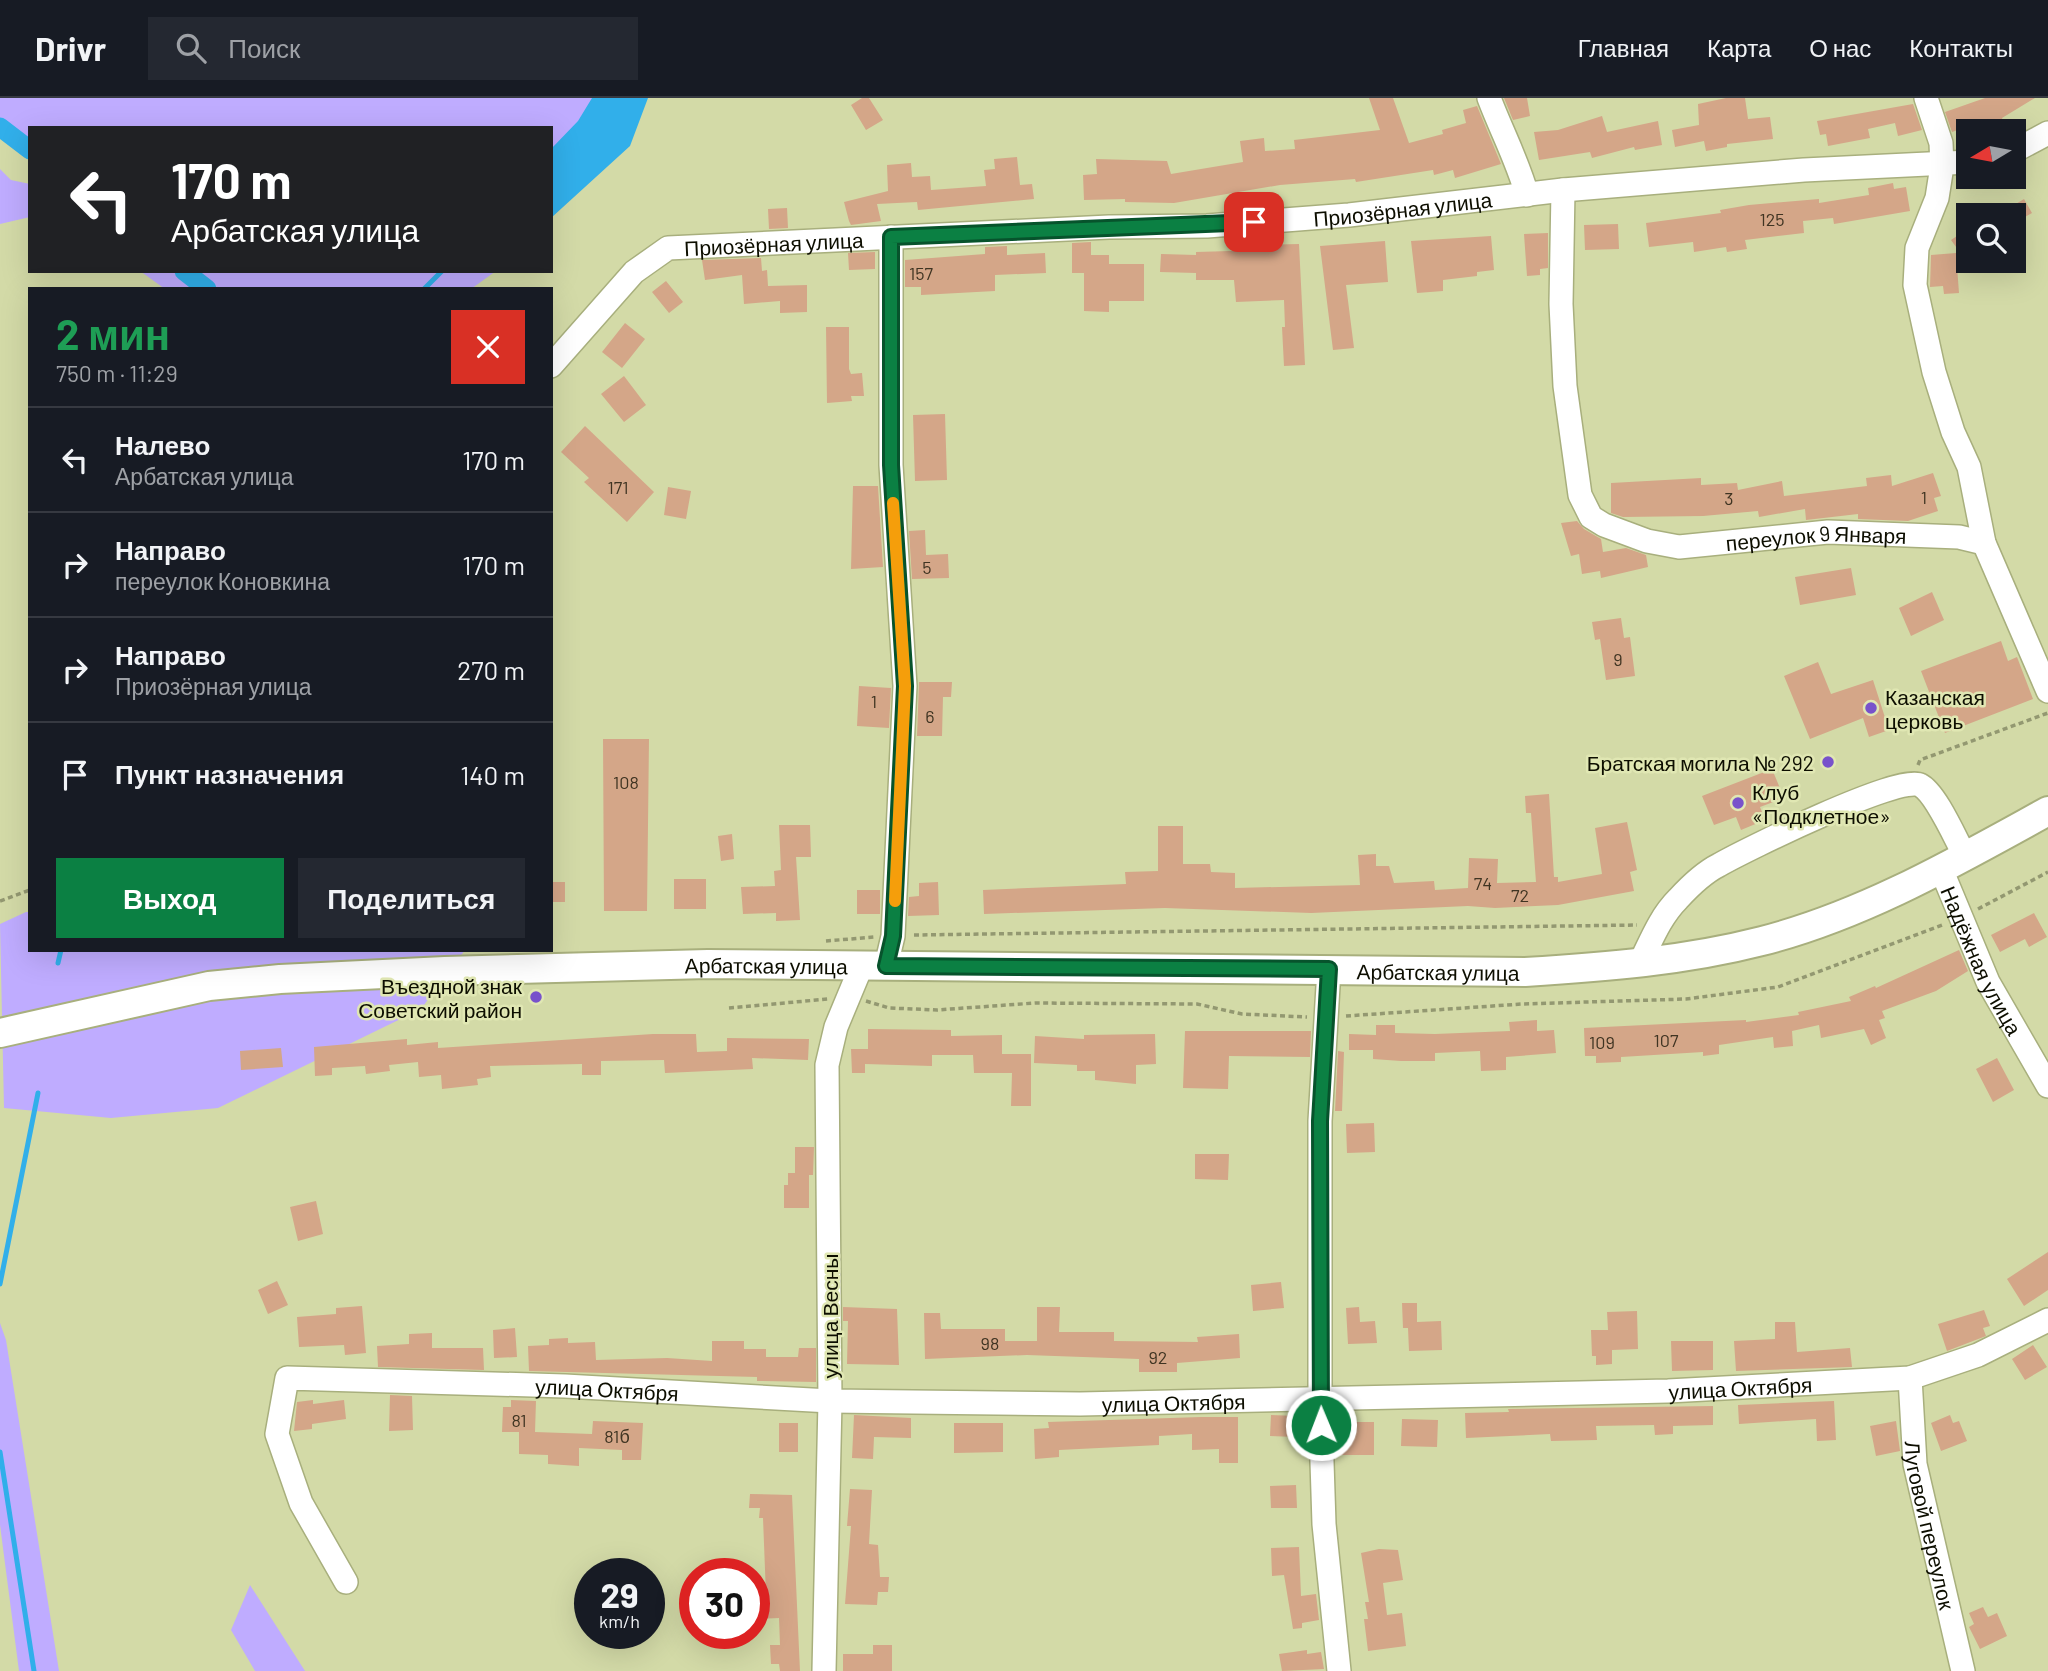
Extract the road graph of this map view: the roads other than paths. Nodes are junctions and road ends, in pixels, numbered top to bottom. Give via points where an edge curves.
1 (1489, 98) edge
2 (1926, 98) edge
3 (2048, 134) edge
4 (2026, 145) edge
5 (1956, 164) edge
6 (1942, 166) junction
7 (1563, 190) junction
8 (1527, 195) junction
9 (891, 237) junction
10 (553, 364) edge
11 (1984, 543) junction
12 (2048, 691) edge
13 (2048, 811) edge
14 (1953, 863) junction
15 (1640, 963) junction
16 (873, 967) junction
17 (1329, 969) junction
18 (0, 1033) edge
19 (2048, 1086) edge
20 (2048, 1320) edge
21 (1910, 1378) junction
22 (1320, 1400) junction
23 (830, 1401) junction
24 (346, 1582) dead end
25 (824, 1671) edge
26 (1339, 1671) edge
27 (1963, 1671) edge

1 - 8 street
2 - 6 street via 1941,144
3 - 4 street
5 - 6 street, Приозёрная улица
6 - 7 street, Приозёрная улица via 1804,170
6 - 11 street via 1937,198 1917,248 1915,285 1934,372 1969,467
7 - 8 street, Приозёрная улица
7 - 11 street, переулок 9 Января via 1565,386 1580,495 1591,517 1647,541 1679,547 1828,532 1959,537
8 - 9 street, Приозёрная улица via 1207,226
9 - 10 street, Приозёрная улица via 668,248 634,272
9 - 16 street, улица Весны via 891,465 905,686 893,936
11 - 12 street
13 - 14 main road, Арбатская улица
14 - 15 main road, Арбатская улица via 1812,926 1716,952
14 - 15 street, Надёжная улица via 1932,798 1920,785 1908,782 1872,793 1716,866 1677,899
14 - 19 street, Надёжная улица via 1988,982
15 - 17 main road, Арбатская улица via 1525,972
16 - 17 main road, Арбатская улица
16 - 18 main road, Арбатская улица via 708,964 280,979 209,986
16 - 23 street, улица Весны via 836,1027 827,1065
17 - 22 street via 1320,1121
20 - 21 street, улица Октября via 1978,1355
21 - 22 street, улица Октября via 1797,1387
21 - 27 street, Луговой переулок via 1916,1464
22 - 23 street, улица Октября via 1080,1404
22 - 26 street via 1324,1524
23 - 24 street, улица Октября via 565,1386 287,1378 277,1434 301,1503
23 - 25 street, улица Весны

